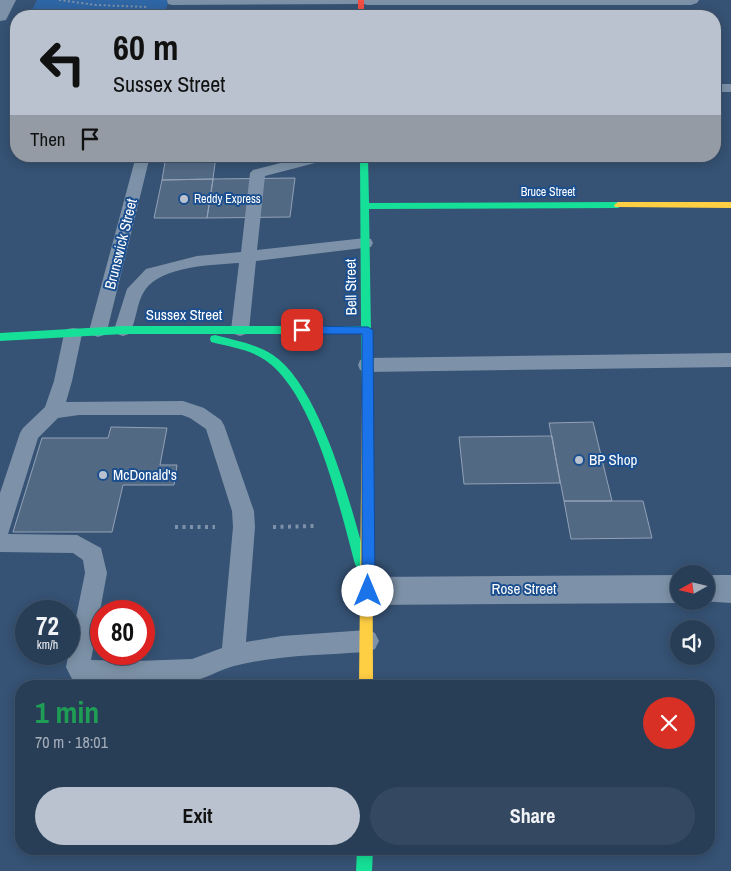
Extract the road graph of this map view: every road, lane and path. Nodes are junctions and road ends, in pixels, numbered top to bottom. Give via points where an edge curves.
1 (8, 0) edge
2 (60, 0) edge
3 (359, 0) edge
4 (367, 0) edge
5 (691, 0) edge
6 (175, 6) edge
7 (0, 16) edge
8 (141, 162) edge
9 (303, 162) edge
10 (364, 162) edge
11 (731, 205) edge
12 (364, 206) junction
13 (365, 243) junction
14 (249, 256) junction
15 (124, 330) junction
16 (174, 330) junction
17 (240, 330) junction
18 (368, 330) junction
19 (98, 331) junction
20 (73, 334) junction
21 (0, 337) edge
22 (731, 360) edge
23 (367, 364) junction
24 (53, 411) junction
25 (0, 528) edge
26 (0, 543) edge
27 (731, 588) edge
28 (670, 589) edge
29 (715, 589) edge
30 (368, 591) junction
31 (367, 641) junction
32 (233, 655) junction
33 (366, 680) edge
34 (365, 855) edge
35 (364, 871) edge

1 - 7 street
2 - 6 path via 96,5
3 - 6 lane
4 - 5 street
8 - 19 lane, Brunswick Street
9 - 14 lane via 258,174
10 - 12 main road, Bell Street
11 - 12 main road, Bruce Street
12 - 13 main road, Bell Street
13 - 14 lane
13 - 18 main road, Bell Street
14 - 15 lane via 197,261 152,273 136,289
14 - 17 lane
15 - 16 main road, Sussex Street
15 - 19 main road, Sussex Street
16 - 17 main road, Sussex Street
16 - 30 main road via 244,346 275,362 294,382 312,416 350,522
17 - 18 main road, Sussex Street
18 - 23 main road, Bell Street
19 - 20 main road, Sussex Street
20 - 21 main road, Sussex Street
20 - 24 lane
22 - 23 lane
23 - 30 main road, Bell Street
24 - 25 lane via 26,441
24 - 32 lane via 183,408 214,425 243,511
26 - 32 lane via 77,544 93,555 96,573 78,667 81,671 192,670
27 - 29 street
28 - 30 street, Rose Street
30 - 31 main road, Bell Street
31 - 32 lane via 282,647
31 - 33 main road, Bell Street
34 - 35 main road

